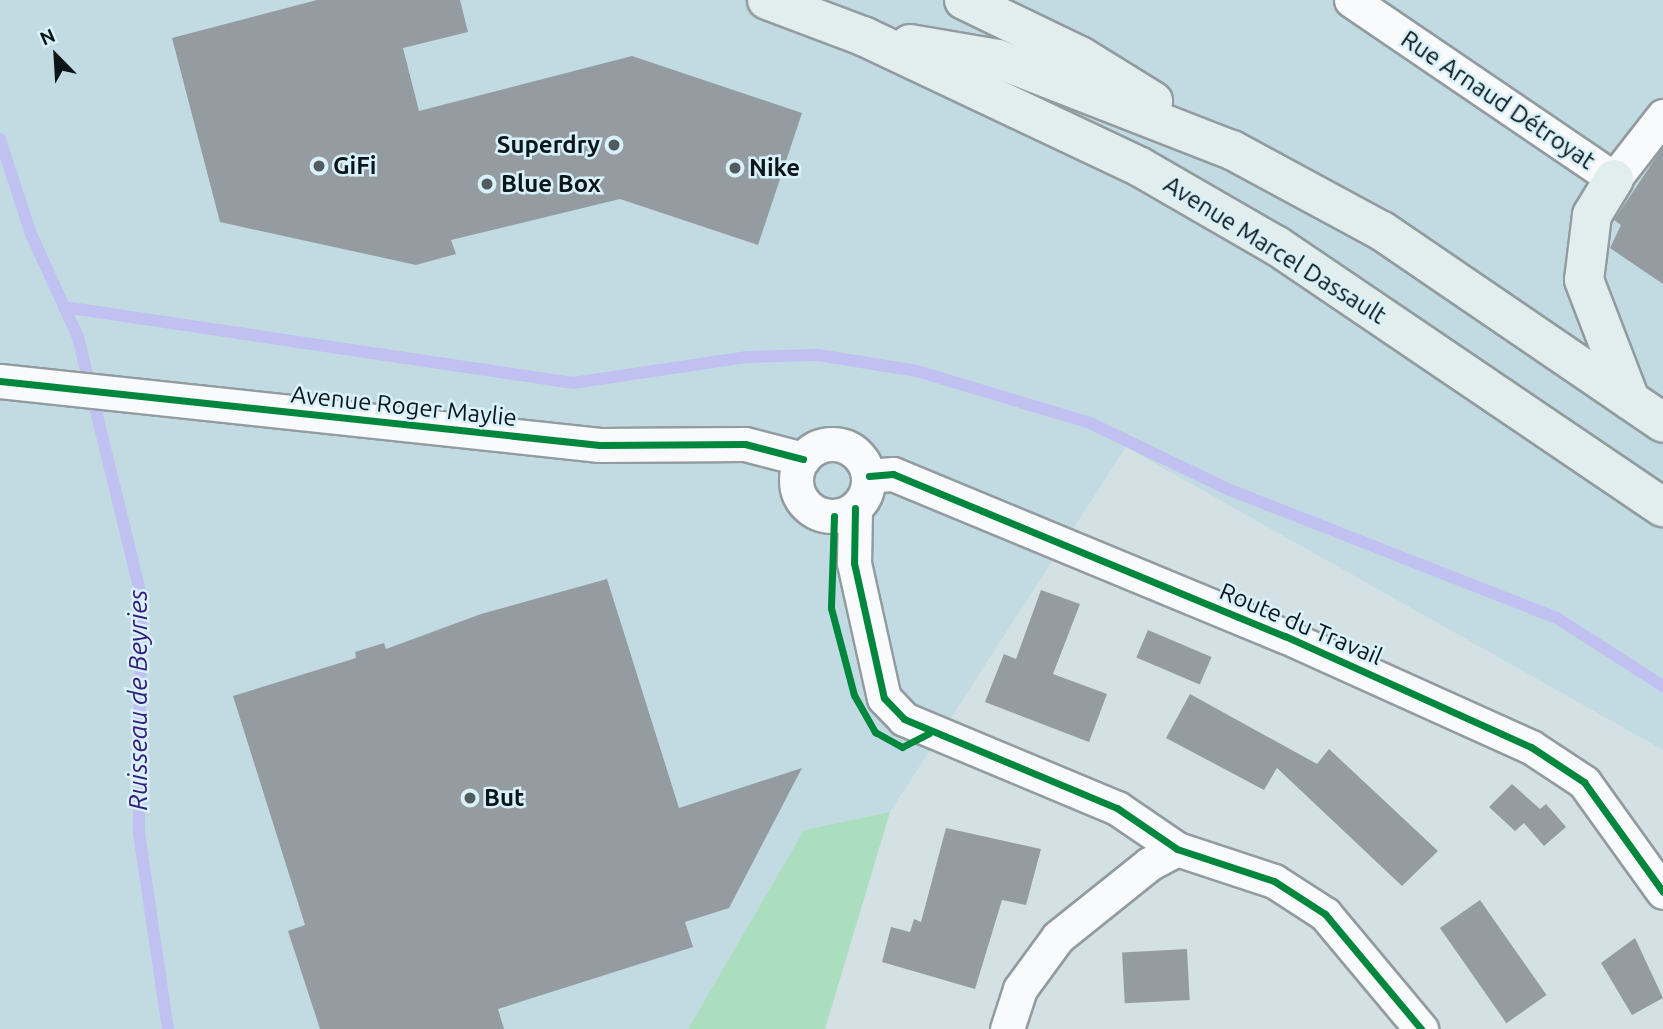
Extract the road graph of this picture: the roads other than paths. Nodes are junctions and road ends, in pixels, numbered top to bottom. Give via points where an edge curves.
1 (767, 0) edge
2 (964, 0) edge
3 (1351, 0) edge
4 (863, 36) junction
5 (1663, 116) edge
6 (1232, 150) junction
7 (1614, 179) junction
8 (13, 382) edge
9 (1630, 400) junction
10 (1663, 423) edge
11 (803, 459) junction
12 (869, 476) junction
13 (1663, 507) edge
14 (855, 508) junction
15 (1177, 849) junction
16 (1663, 892) edge
17 (1007, 1029) edge
18 (1421, 1029) edge

1 - 4 main road, Avenue Marcel Dassault
2 - 6 main road via 1080,55
3 - 7 street, Rue Arnaud Détroyat
4 - 6 main road, Avenue Marcel Dassault via 998,59
4 - 13 main road, Avenue Marcel Dassault via 1140,167 1277,246
5 - 7 street, Rue Arnaud Détroyat
6 - 9 main road, Avenue Marcel Dassault via 1382,231
7 - 9 main road via 1592,215 1584,280
8 - 11 street, Avenue Roger Maylie via 600,445 745,444
9 - 10 main road, Avenue Marcel Dassault
11 - 12 street via 836,444 858,454
11 - 14 street via 796,481 803,502 822,515
12 - 14 street
12 - 16 street, Route du Travail via 893,474 1285,636 1531,747 1584,782
14 - 15 street via 854,563 884,698 929,733 1117,808
15 - 17 street via 1149,864 1058,937 1020,989
15 - 18 street via 1274,881 1325,914

